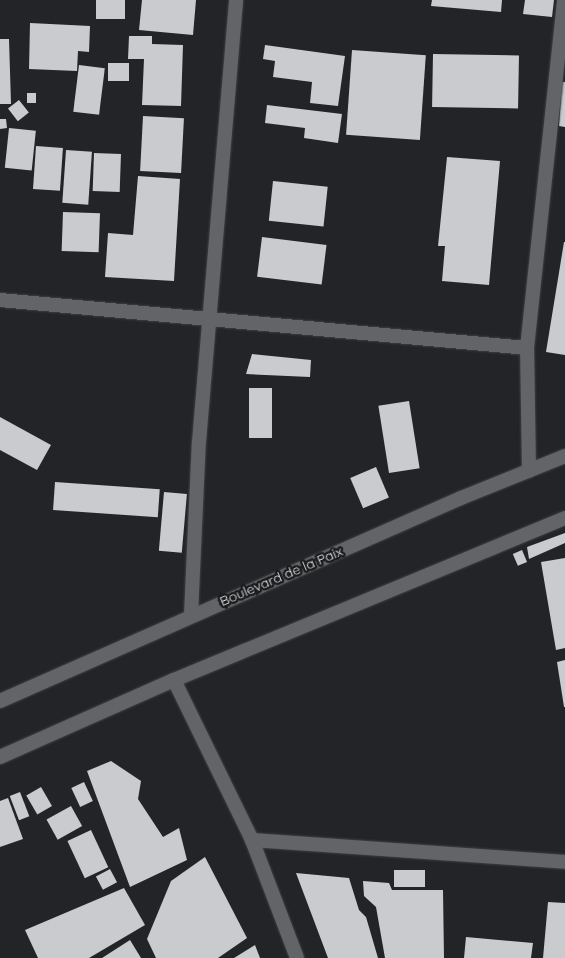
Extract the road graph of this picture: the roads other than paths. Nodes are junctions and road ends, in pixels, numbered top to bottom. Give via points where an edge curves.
1 (236, 0) edge
2 (564, 0) edge
3 (0, 300) edge
4 (210, 321) junction
5 (527, 348) junction
6 (565, 456) edge
7 (529, 471) junction
8 (565, 518) edge
9 (191, 615) junction
10 (174, 680) junction
11 (0, 701) edge
12 (0, 757) edge
13 (252, 840) junction
14 (565, 862) edge
15 (297, 958) edge

1 - 4 street
2 - 5 street
3 - 4 street
4 - 5 street
4 - 9 street via 199,442
5 - 7 street
6 - 7 street, Boulevard de la Paix
7 - 9 street, Boulevard de la Paix
8 - 10 street
9 - 11 street, Boulevard de la Paix
10 - 12 street
10 - 13 street
13 - 14 street
13 - 15 street

